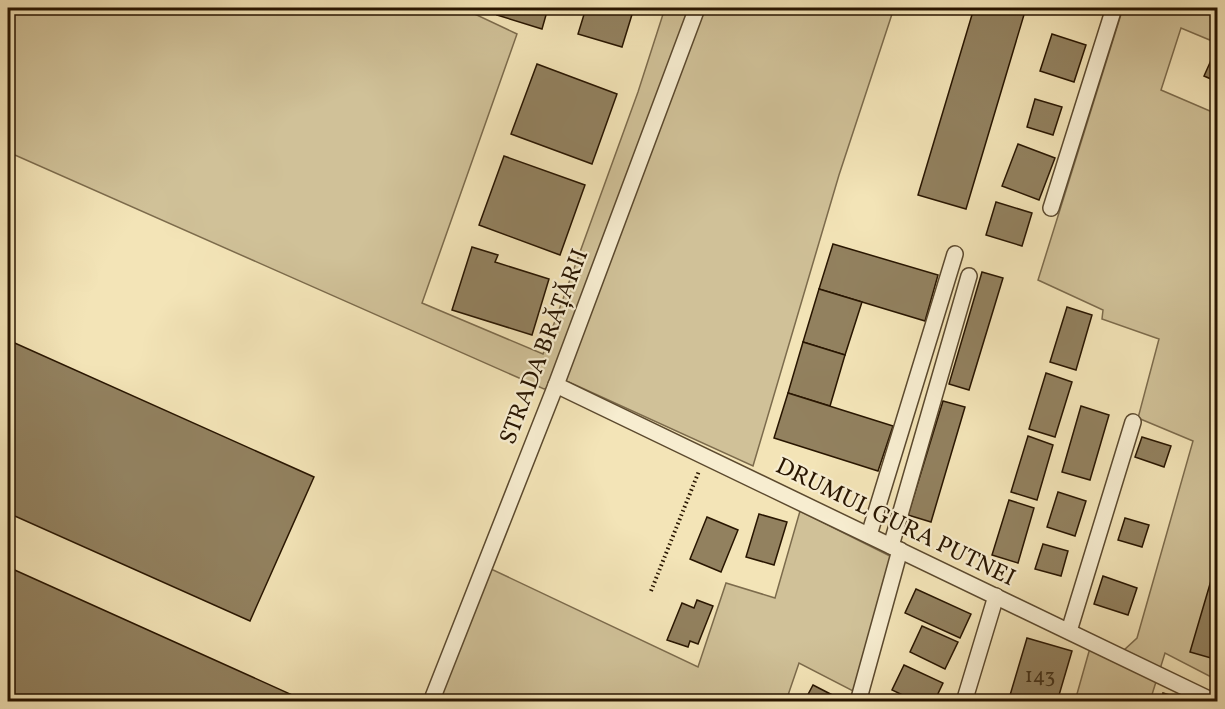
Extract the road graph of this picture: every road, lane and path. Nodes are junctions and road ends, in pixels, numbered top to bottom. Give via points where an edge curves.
1 (697, 8) edge
2 (1114, 8) edge
3 (1051, 208) dead end
4 (955, 254) dead end
5 (969, 276) dead end
6 (556, 385) junction
7 (1132, 422) dead end
8 (705, 457) junction
9 (869, 535) junction
10 (895, 548) junction
11 (651, 591) dead end
12 (996, 596) junction
13 (1069, 631) junction
14 (431, 702) edge
15 (858, 702) edge
16 (964, 702) edge
17 (1215, 702) edge

1 - 6 street, STRADA BRĂȚĂRII
2 - 3 street
4 - 9 street
5 - 10 street
6 - 8 street, DRUMUL GURA PUTNEI
6 - 14 street, STRADA BRĂȚĂRII
7 - 13 street
8 - 9 street, DRUMUL GURA PUTNEI
8 - 11 path
9 - 10 street, DRUMUL GURA PUTNEI
10 - 12 street, DRUMUL GURA PUTNEI
10 - 15 street
12 - 13 street, DRUMUL GURA PUTNEI
12 - 16 street
13 - 17 street, DRUMUL GURA PUTNEI

